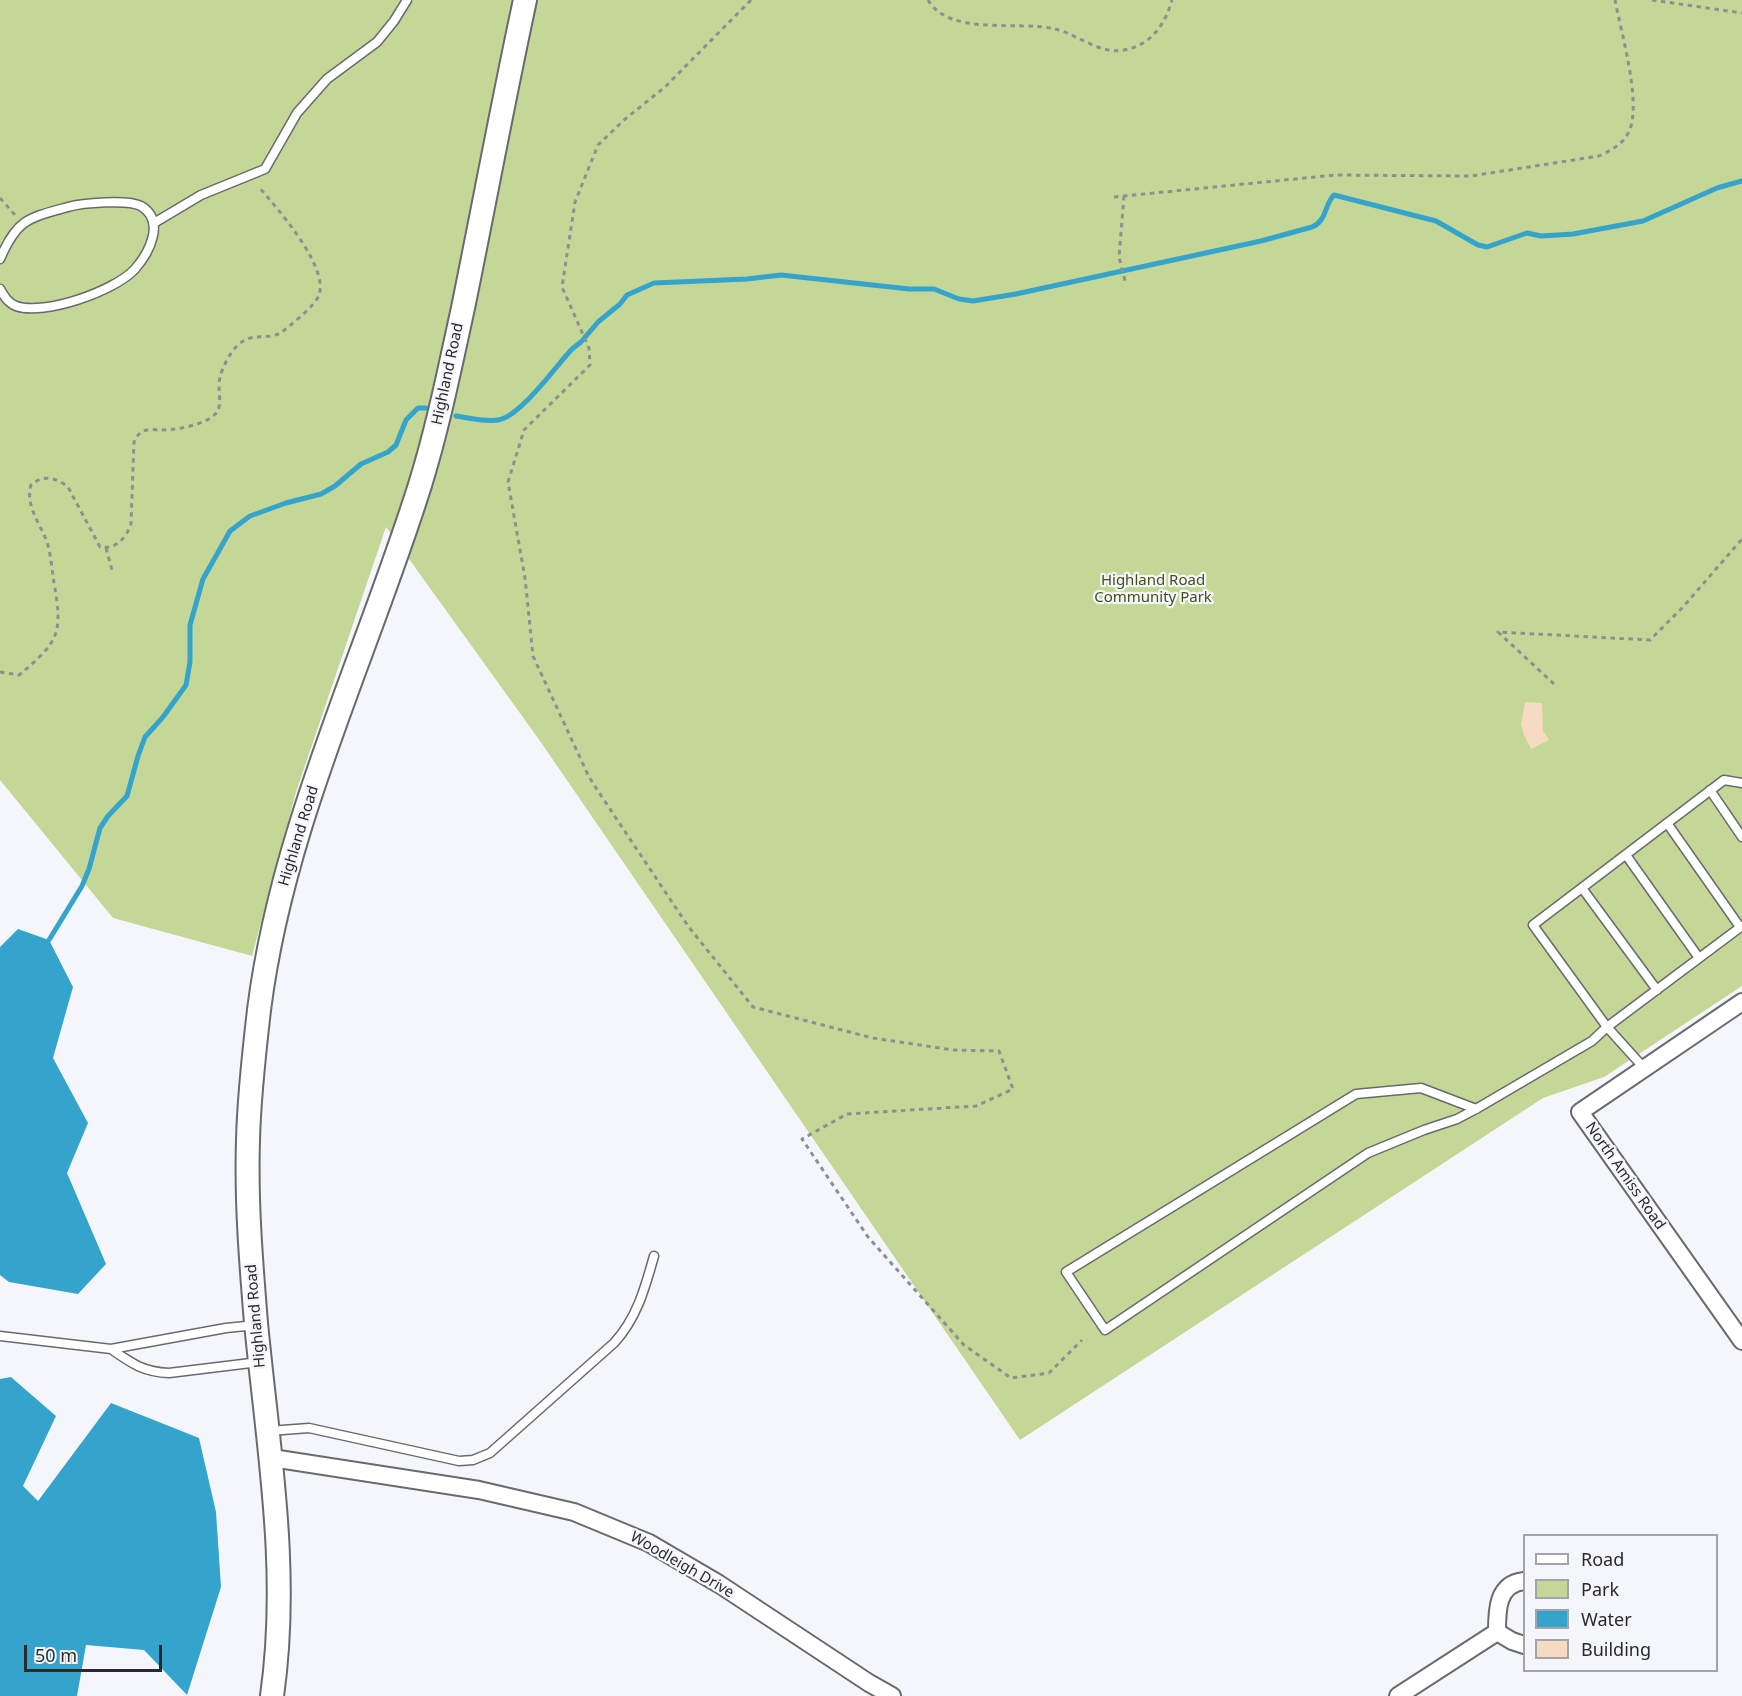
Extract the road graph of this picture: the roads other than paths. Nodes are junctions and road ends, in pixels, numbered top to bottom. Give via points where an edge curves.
1 (407, 0) edge
2 (525, 0) edge
3 (154, 223) junction
4 (0, 259) edge
5 (0, 289) edge
6 (1742, 783) edge
7 (1710, 790) junction
8 (1667, 823) junction
9 (1742, 837) edge
10 (1626, 855) junction
11 (1582, 888) junction
12 (1741, 927) edge
13 (1699, 958) junction
14 (1657, 990) junction
15 (1742, 1002) edge
16 (1608, 1026) junction
17 (1644, 1068) junction
18 (1476, 1109) junction
19 (654, 1256) dead end
20 (256, 1324) junction
21 (0, 1336) edge
22 (1742, 1341) edge
23 (111, 1349) junction
24 (260, 1362) junction
25 (268, 1431) junction
26 (272, 1458) junction
27 (1523, 1581) edge
28 (1497, 1632) junction
29 (1523, 1645) edge
30 (272, 1696) edge
31 (892, 1696) edge
32 (1398, 1696) edge

1 - 3 lane via 377,42 327,79 297,113 265,169 201,195
2 - 20 street, Highland Road via 435,432 408,523 308,802 269,954 253,1064 248,1141
3 - 4 lane via 140,205 129,202 75,205 31,218 9,238
3 - 5 lane via 148,250 134,270 87,296 54,306 27,308 10,302
6 - 7 lane via 1724,780
7 - 8 lane
7 - 9 lane
8 - 10 lane
8 - 12 lane
10 - 11 lane
10 - 13 lane
11 - 14 lane
11 - 16 lane via 1533,925
12 - 13 lane
13 - 14 lane
14 - 16 lane
15 - 17 street, North Amiss Road
16 - 17 lane
16 - 18 lane via 1592,1041
17 - 22 street, North Amiss Road via 1580,1112
18 - 18 lane via 1421,1088 1356,1094 1066,1272 1105,1330 1368,1153
19 - 25 lane via 641,1300 626,1330 490,1453 459,1461 309,1428
20 - 23 lane
20 - 24 street, Highland Road
21 - 23 lane
23 - 24 lane via 142,1369 155,1372
24 - 25 street, Highland Road
25 - 26 street, Highland Road
26 - 30 street, Highland Road via 280,1594
26 - 31 street, Woodleigh Drive via 479,1490 574,1512 649,1543
27 - 28 street via 1508,1585 1501,1595
28 - 29 street
28 - 32 street

